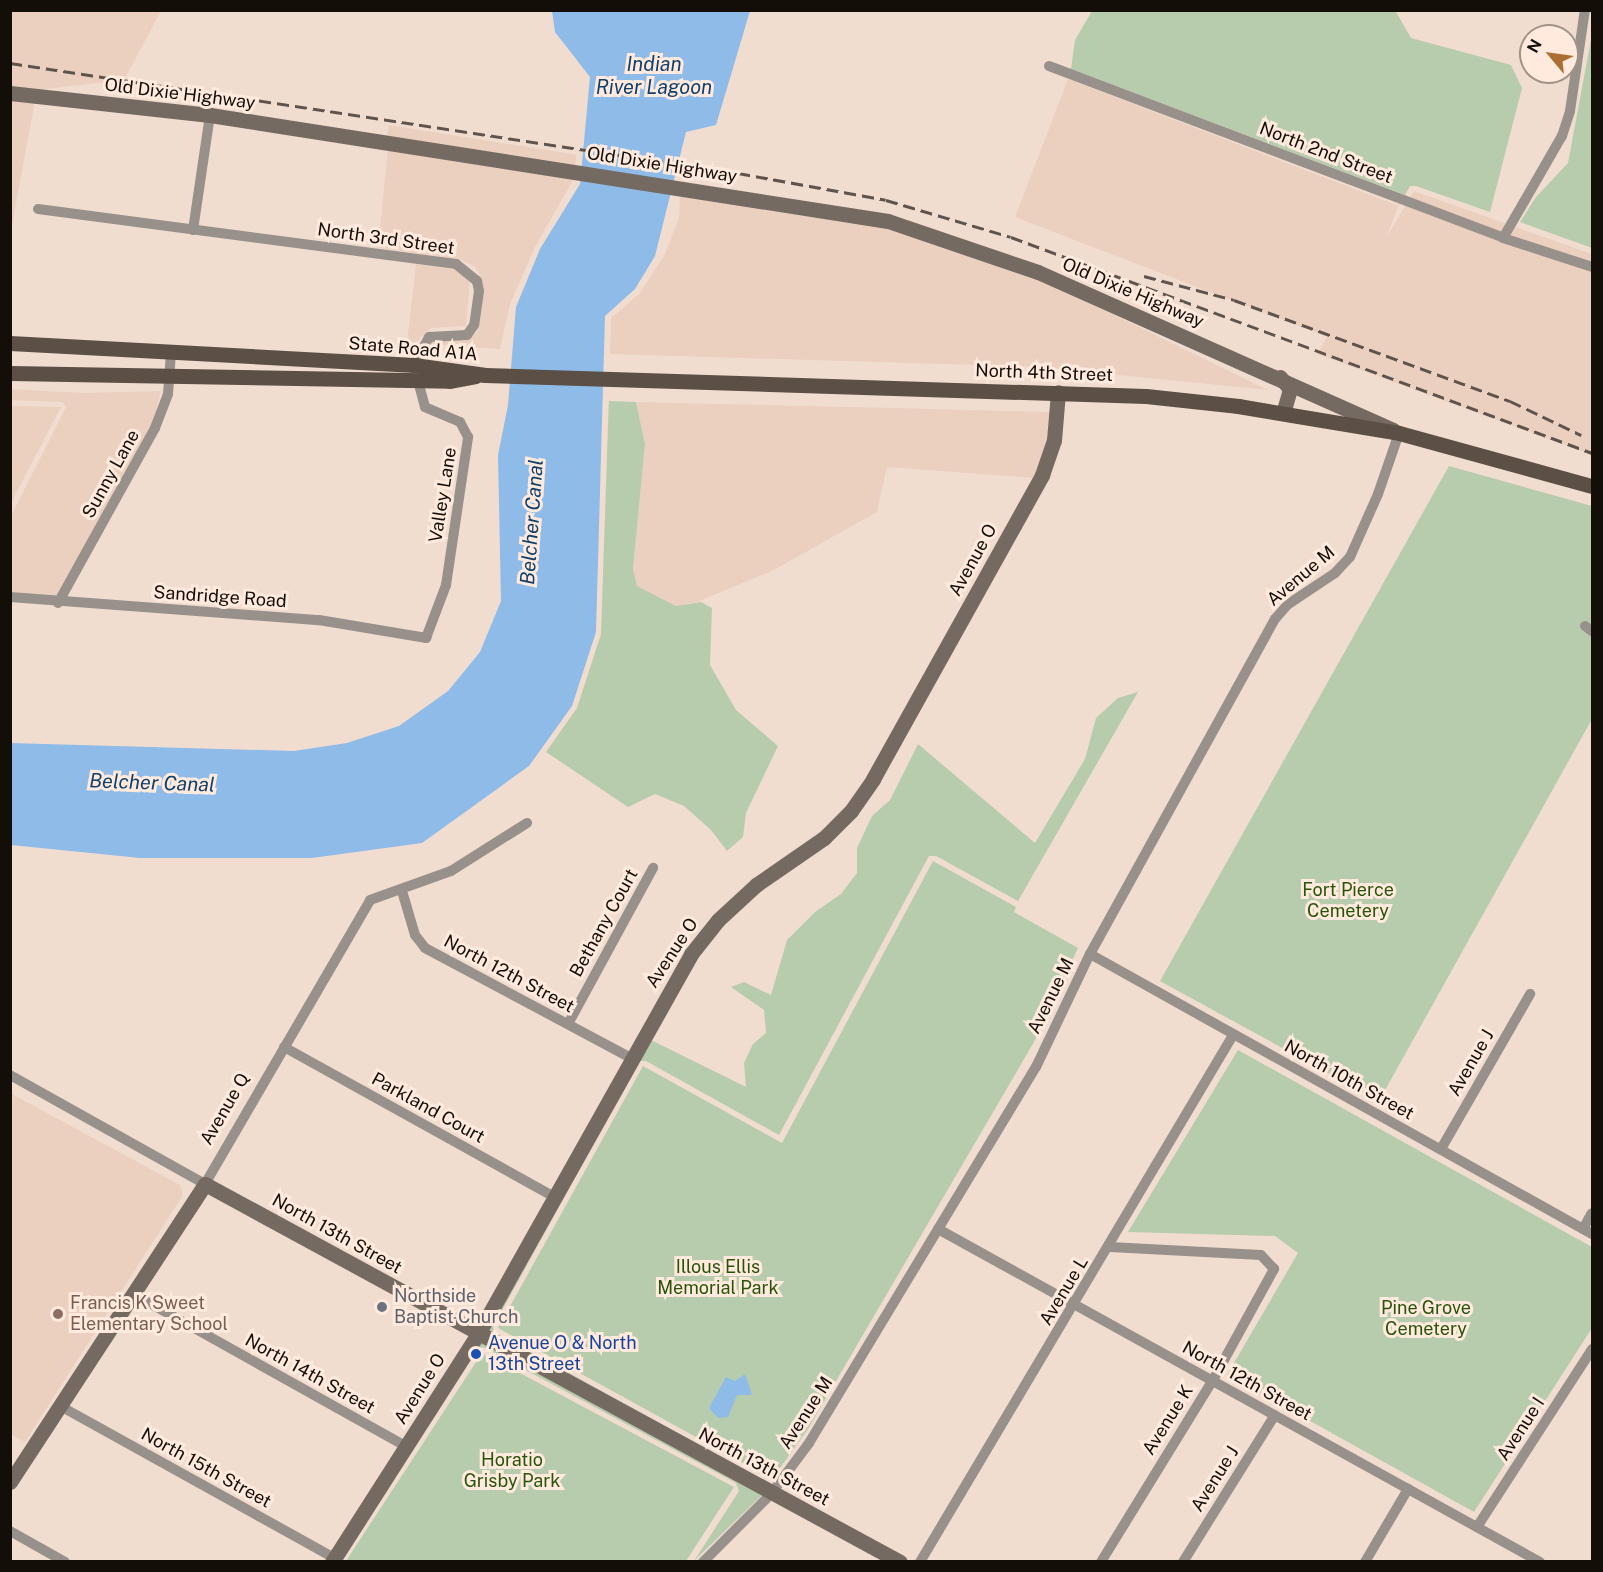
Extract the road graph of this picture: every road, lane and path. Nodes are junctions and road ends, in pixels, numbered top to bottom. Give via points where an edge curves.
1 (1585, 10) edge
2 (1050, 66) dead end
3 (10, 93) edge
4 (210, 116) junction
5 (39, 209) dead end
6 (193, 230) junction
7 (1503, 238) junction
8 (1593, 267) edge
9 (10, 343) edge
10 (171, 352) junction
11 (10, 373) edge
12 (416, 373) junction
13 (484, 375) joint
14 (170, 376) junction
15 (1280, 377) junction
16 (1058, 392) junction
17 (1283, 413) junction
18 (1399, 433) junction
19 (1593, 486) edge
20 (10, 597) edge
21 (58, 603) junction
22 (426, 638) joint
23 (527, 823) dead end
24 (653, 868) dead end
25 (402, 891) junction
26 (1090, 954) junction
27 (1530, 994) dead end
28 (568, 1024) junction
29 (1233, 1035) junction
30 (284, 1047) junction
31 (631, 1058) junction
32 (10, 1075) edge
33 (1442, 1149) junction
34 (205, 1184) junction
35 (555, 1198) junction
36 (1593, 1213) edge
37 (938, 1229) junction
38 (1588, 1232) edge
39 (1110, 1247) junction
40 (135, 1295) junction
41 (1074, 1305) junction
42 (478, 1334) junction
43 (1593, 1349) edge
44 (1213, 1380) junction
45 (62, 1407) junction
46 (1275, 1415) junction
47 (407, 1447) junction
48 (10, 1482) edge
49 (1408, 1489) junction
50 (771, 1494) junction
51 (1477, 1527) junction
52 (10, 1531) edge
53 (333, 1560) edge
54 (1537, 1561) edge
55 (65, 1562) edge
56 (703, 1562) edge
57 (900, 1562) edge
58 (920, 1562) edge
59 (1101, 1562) edge
60 (1183, 1562) edge
61 (1365, 1562) edge

1 - 7 street via 1570,111 1562,136
2 - 7 street, North 2nd Street
3 - 4 street, Old Dixie Highway
4 - 6 street
4 - 15 street, Old Dixie Highway via 888,221 1038,272
5 - 6 street, North 3rd Street
6 - 12 street, North 3rd Street via 445,262 468,271 479,291 471,332 429,337
7 - 8 street, North 2nd Street
9 - 10 main road, State Road A1A
10 - 12 main road, State Road A1A
10 - 14 street, Sunny Lane
11 - 14 main road, State Road A1A
12 - 13 main road, State Road A1A
12 - 14 main road, State Road A1A
12 - 22 street, Valley Lane via 425,407 459,422 468,437 446,585
13 - 16 main road, North 4th Street
14 - 21 street, Sunny Lane via 168,394 155,428
15 - 17 street via 1290,389
15 - 18 street, Old Dixie Highway
16 - 17 main road, North 4th Street via 1146,396
16 - 31 street, Avenue O via 1053,440 1042,475 873,779 851,811 824,838 756,885 718,920 691,954
17 - 18 main road, North 4th Street
18 - 19 main road, North 4th Street
18 - 26 street, Avenue M via 1378,494 1350,556 1312,592 1287,605 1275,620
20 - 21 street, Sandridge Road
21 - 22 street, Sandridge Road via 319,620
23 - 25 street, Avenue Q via 451,871
24 - 28 street, Bethany Court
25 - 28 street, North 12th Street via 415,935 425,948
25 - 30 street, Avenue Q via 378,896 363,908
26 - 29 street, North 10th Street
26 - 37 street, Avenue M via 1038,1063
27 - 33 street, Avenue J
28 - 31 street, North 12th Street
29 - 33 street, North 10th Street
29 - 39 street, Avenue L
30 - 34 street, Avenue Q
30 - 35 street, Parkland Court
31 - 35 street, Avenue O
32 - 34 street, North 13th Street
33 - 38 street, North 10th Street
34 - 40 street, Avenue Q
34 - 42 street, North 13th Street
35 - 42 street, Avenue O
36 - 38 street
37 - 41 street, North 12th Street
37 - 50 street, Avenue M via 809,1443
39 - 41 street, Avenue L
39 - 44 street, Avenue K via 1261,1255 1272,1263 1272,1277
40 - 45 street, Avenue Q
40 - 47 street, North 14th Street
41 - 44 street, North 12th Street
41 - 58 street, Avenue L
42 - 47 street, Avenue O
42 - 50 street, North 13th Street
43 - 51 street, Avenue I
44 - 46 street, North 12th Street
44 - 59 street, Avenue K
45 - 48 street, Avenue Q
45 - 53 street, North 15th Street
46 - 49 street, North 12th Street
46 - 60 street, Avenue J
47 - 53 street, Avenue O
49 - 51 street, North 12th Street
49 - 61 street
50 - 56 street, Avenue M
50 - 57 street, North 13th Street
51 - 54 street, North 12th Street
52 - 55 street

